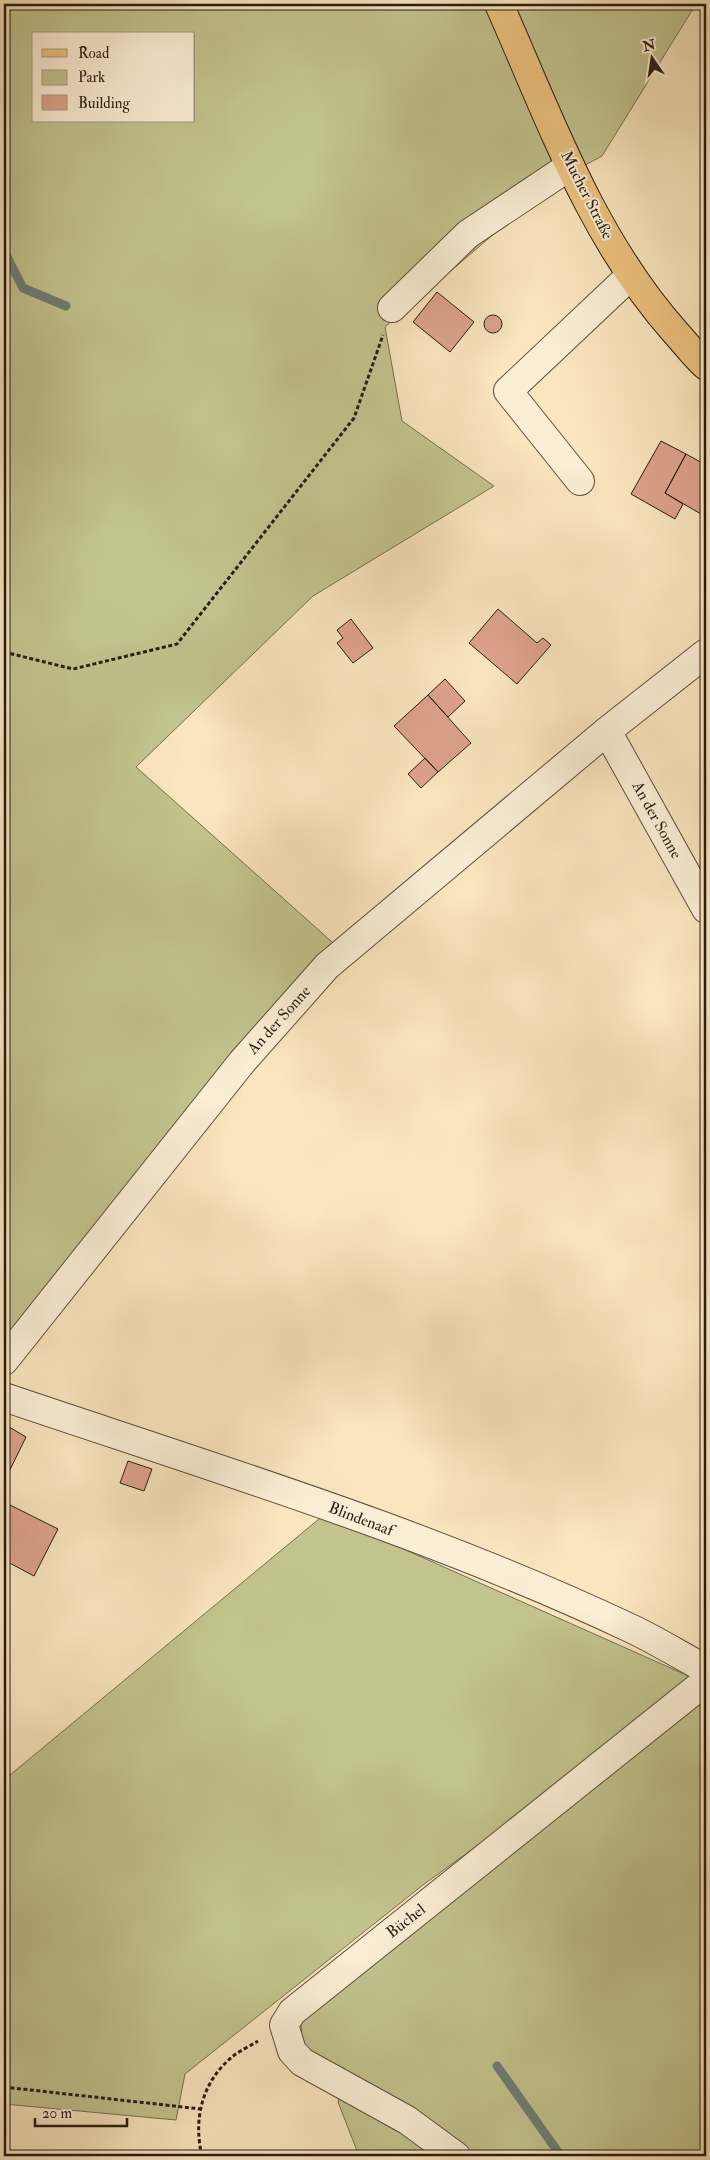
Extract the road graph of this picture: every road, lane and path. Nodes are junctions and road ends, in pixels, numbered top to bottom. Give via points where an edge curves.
1 (499, 4) edge
2 (570, 166) junction
3 (631, 275) junction
4 (392, 308) joint
5 (706, 366) edge
6 (580, 481) dead end
7 (4, 652) edge
8 (706, 653) edge
9 (607, 731) junction
10 (706, 909) edge
11 (4, 1361) edge
12 (4, 1397) edge
13 (706, 1669) edge
14 (706, 1682) edge
15 (284, 2025) junction
16 (4, 2088) edge
17 (200, 2109) junction
18 (202, 2156) edge
19 (456, 2156) edge

1 - 2 main road, Mucher Straße
2 - 3 main road, Mucher Straße via 597,220
2 - 4 street via 468,234
3 - 5 main road, Mucher Straße via 662,317
3 - 6 street via 508,391
4 - 7 path via 354,418 177,644 73,669
8 - 9 street, An der Sonne
9 - 10 street, An der Sonne
9 - 11 street, An der Sonne via 327,966 242,1062
12 - 13 street, Blindenaaf via 336,1509 523,1581 631,1628
14 - 15 street, Büchel via 292,2012
15 - 17 path via 232,2057 210,2081
15 - 19 street via 292,2051 302,2062 407,2120
16 - 17 path
17 - 18 path

